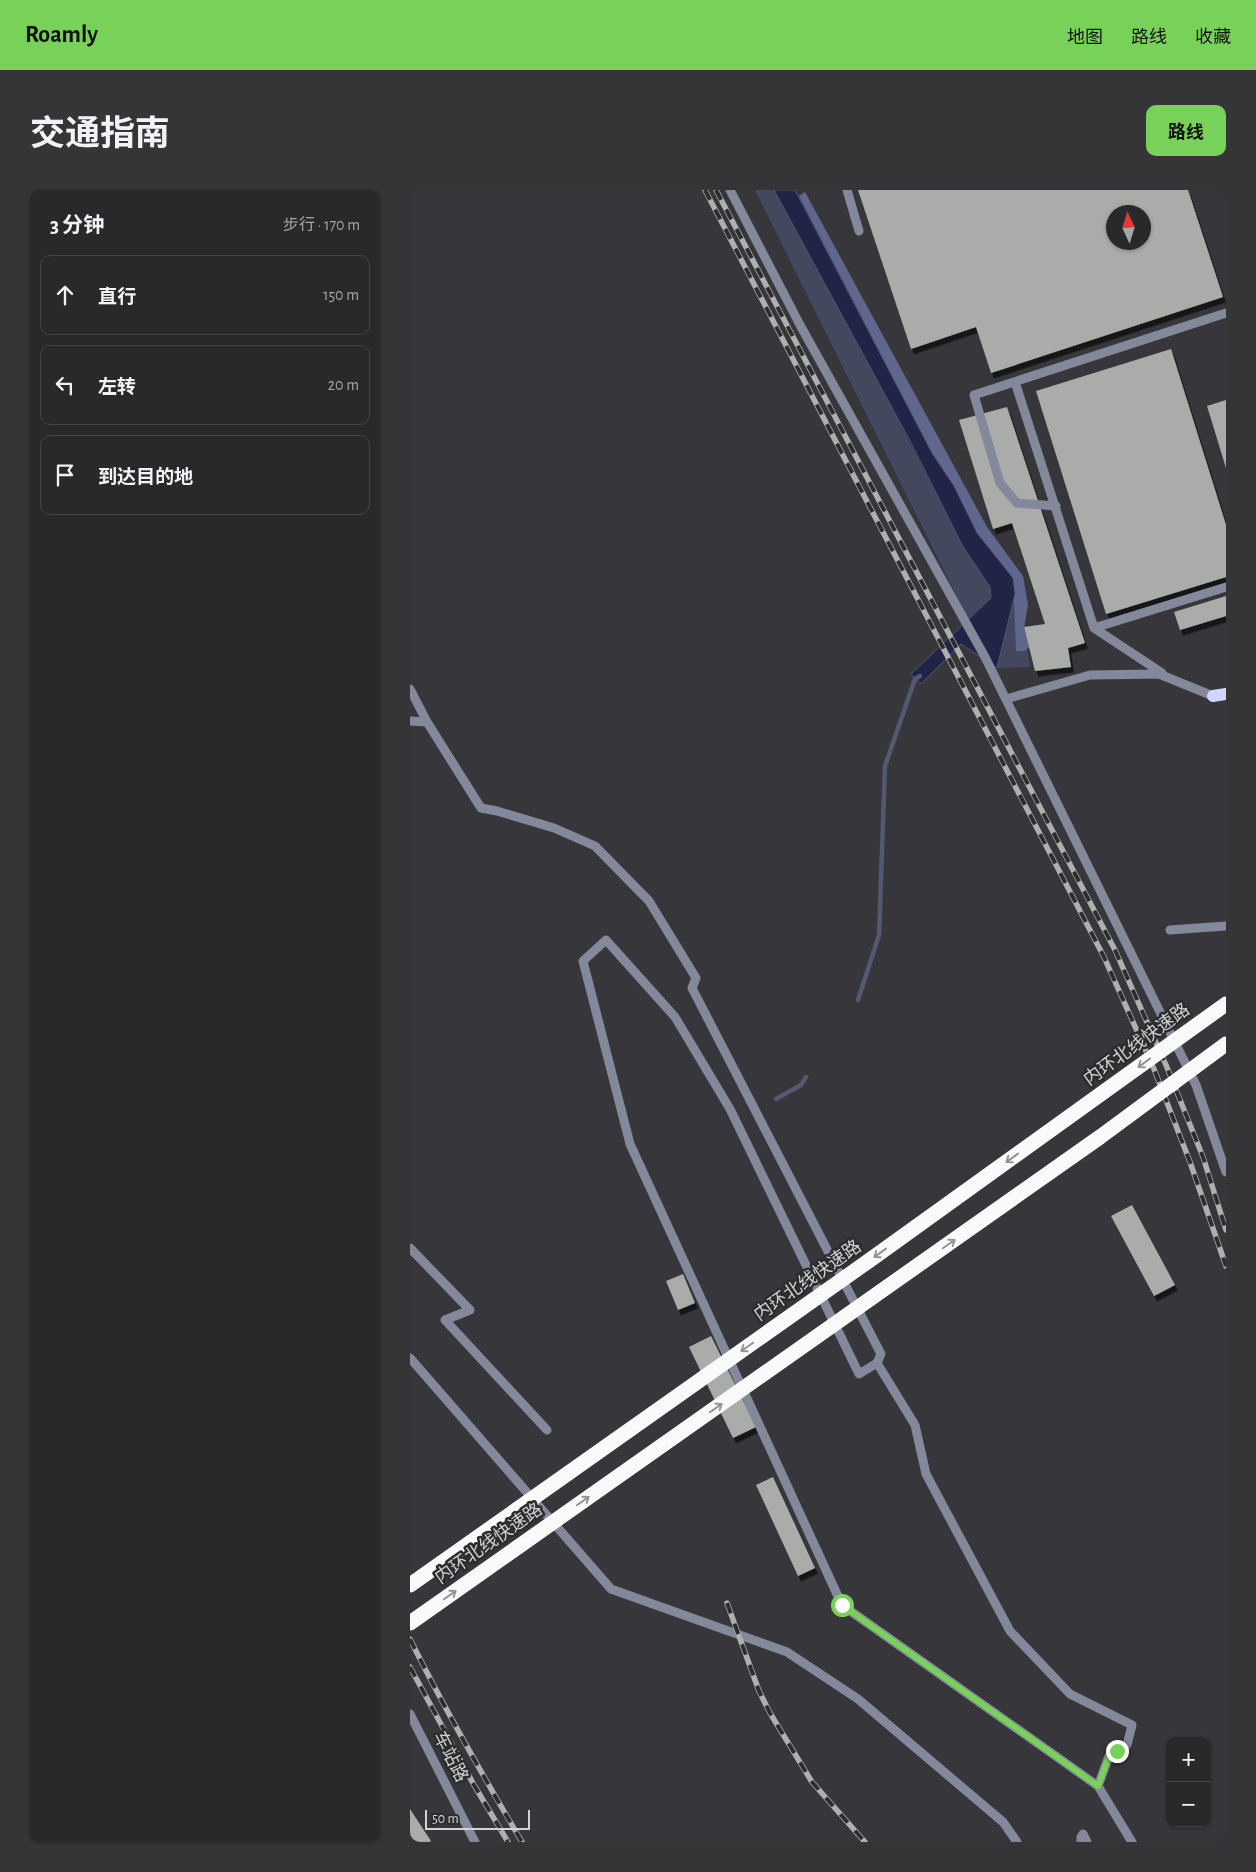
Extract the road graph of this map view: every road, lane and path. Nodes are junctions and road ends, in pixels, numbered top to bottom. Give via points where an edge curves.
1 (730, 190) edge
2 (847, 190) edge
3 (859, 231) dead end
4 (1226, 313) edge
5 (1015, 382) junction
6 (1056, 506) junction
7 (1226, 587) edge
8 (1094, 628) junction
9 (1168, 677) junction
10 (410, 690) edge
11 (1226, 695) edge
12 (1213, 696) joint
13 (1006, 700) junction
14 (410, 721) edge
15 (427, 722) junction
16 (1226, 926) edge
17 (1170, 930) dead end
18 (1226, 1004) edge
19 (1226, 1044) edge
20 (1226, 1172) edge
21 (410, 1248) edge
22 (410, 1358) edge
23 (877, 1363) junction
24 (547, 1430) dead end
25 (410, 1585) edge
26 (410, 1623) edge
27 (410, 1714) edge
28 (1098, 1786) junction
29 (474, 1842) edge
30 (1017, 1842) edge
31 (1081, 1842) edge
32 (1087, 1842) edge
33 (1132, 1842) edge

1 - 13 street via 800,325
2 - 3 street
4 - 5 street
5 - 6 street
5 - 6 street via 974,395 1000,483 1017,503
6 - 8 street
7 - 8 street
8 - 9 street
9 - 12 street
9 - 13 street via 1160,674 1090,675
10 - 15 street
11 - 12 main road
13 - 20 street via 1196,1085
14 - 15 street
15 - 23 street via 481,808 554,828 595,846 649,901 696,978 692,988 881,1354
16 - 17 street
18 -> 25 highway, 内环北线快速路, bridge
26 -> 19 highway, 内环北线快速路, bridge via 1100,1137
21 - 24 street via 470,1310 445,1320
22 - 30 street via 611,1589 787,1652 858,1699 1003,1822
23 - 28 street via 915,1425 926,1474 1010,1631 1070,1694 1132,1725 1128,1745 1109,1756
23 - 28 street via 858,1374 730,1109 675,1017 606,940 582,961 630,1144 842,1605
27 - 29 street, 车站路
28 - 33 street
31 - 32 street via 1083,1834

